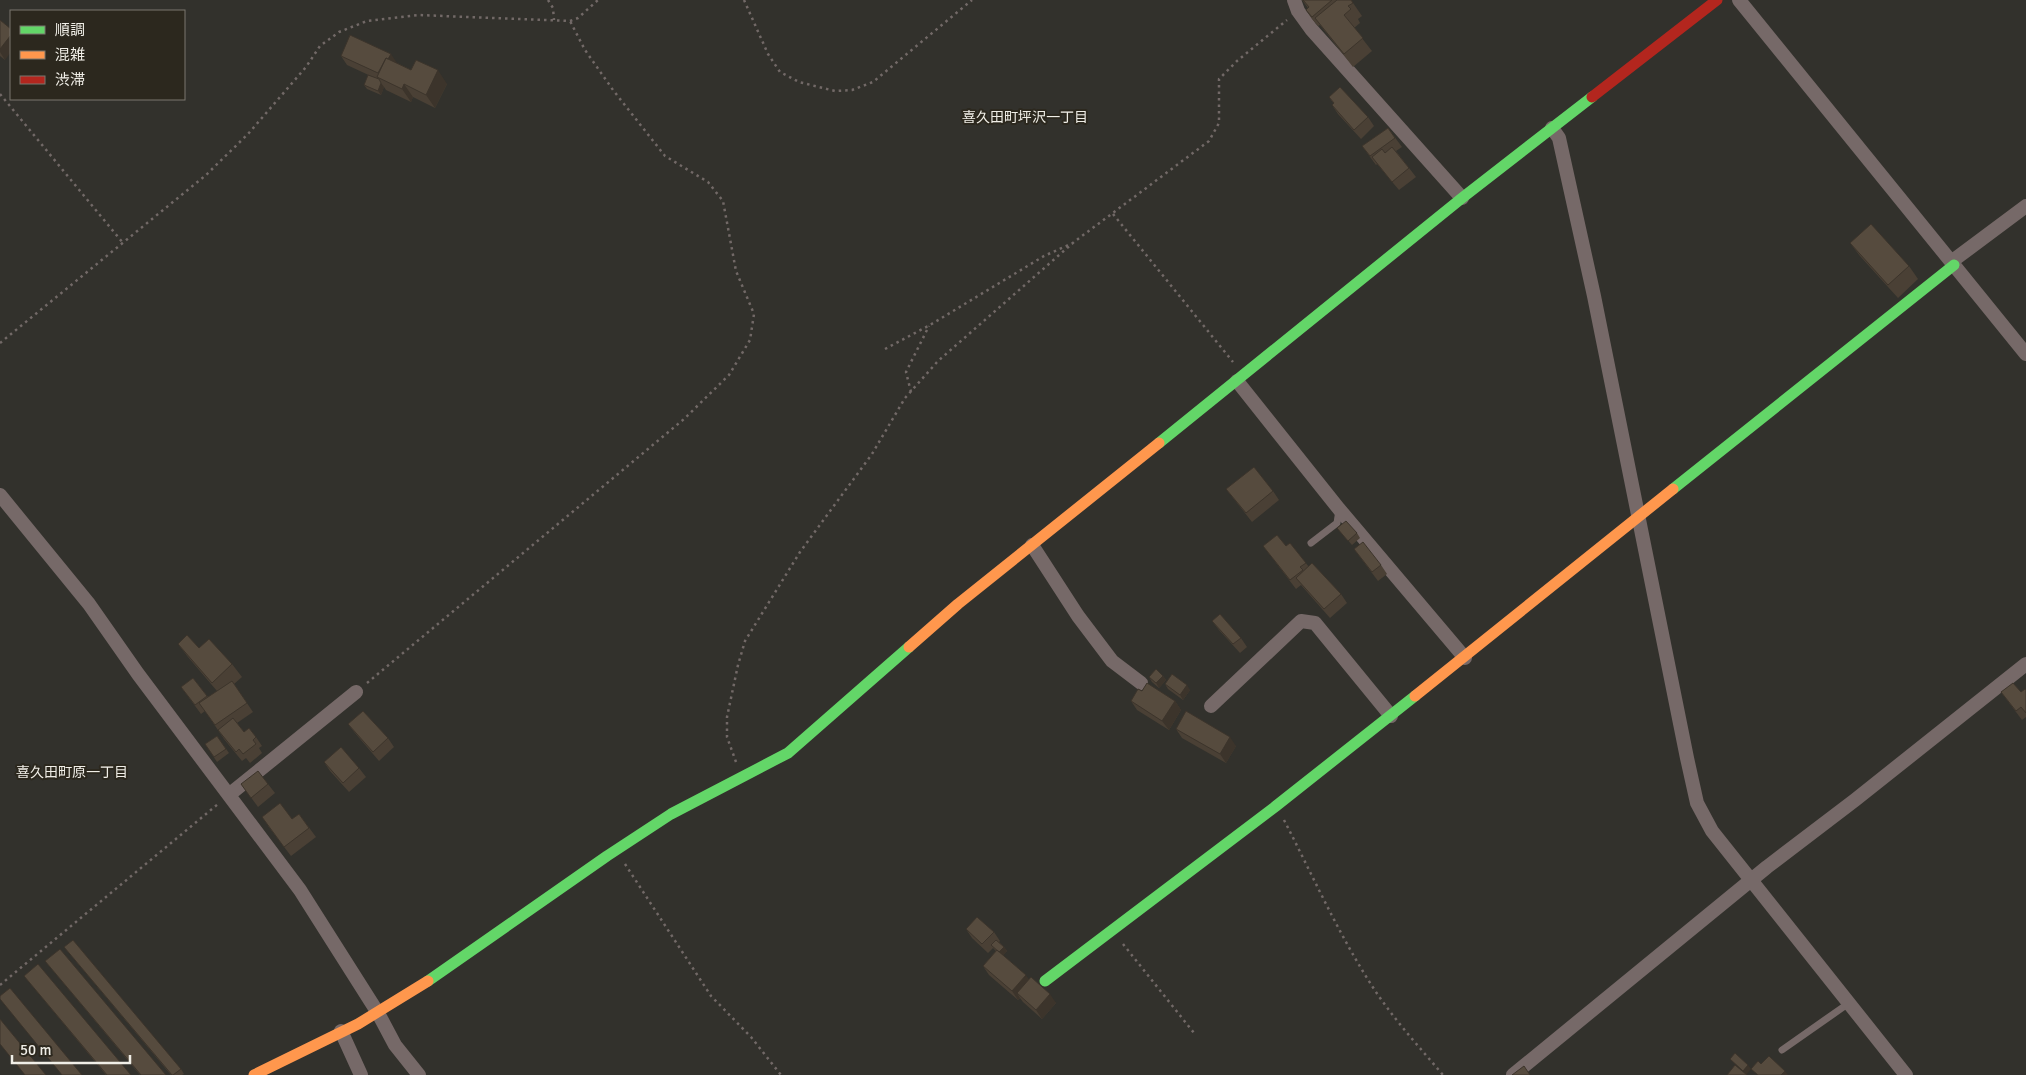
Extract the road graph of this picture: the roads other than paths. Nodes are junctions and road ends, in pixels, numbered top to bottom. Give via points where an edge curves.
1 (1717, 0) edge
2 (1739, 0) edge
3 (1296, 6) edge
4 (1552, 128) junction
5 (1462, 198) junction
6 (2026, 206) edge
7 (1953, 264) junction
8 (2026, 354) edge
9 (1240, 378) junction
10 (0, 495) edge
11 (1339, 509) junction
12 (1639, 517) junction
13 (1311, 543) dead end
14 (1032, 545) junction
15 (1465, 658) junction
16 (2026, 664) edge
17 (1141, 683) dead end
18 (356, 692) road end
19 (1211, 706) dead end
20 (1390, 716) junction
21 (230, 794) junction
22 (1750, 881) junction
23 (1045, 981) dead end
24 (1850, 1003) junction
25 (378, 1013) junction
26 (341, 1031) junction
27 (1782, 1050) dead end
28 (254, 1075) edge
29 (361, 1075) edge
30 (419, 1075) edge
31 (1513, 1075) edge
32 (1906, 1075) edge

1 - 4 street
2 - 7 street
3 - 5 street
4 - 5 street
4 - 12 street via 1559,138 1568,177
5 - 9 street
6 - 7 street
7 - 8 street
7 - 12 street
9 - 11 street
9 - 14 street
10 - 21 street via 89,604
11 - 13 lane via 1337,524
11 - 15 street
12 - 15 street
12 - 22 street via 1697,804 1707,823
14 - 17 street via 1112,661
14 - 25 street via 958,604 788,753 768,767 705,794 616,850 418,989
15 - 20 street
16 - 22 street
18 - 21 street
19 - 20 street via 1301,621 1315,623
20 - 23 street
21 - 25 street via 300,890
22 - 24 street
22 - 31 street
24 - 27 lane
24 - 32 street
25 - 26 street
25 - 30 street via 395,1046
26 - 28 street
26 - 29 street

